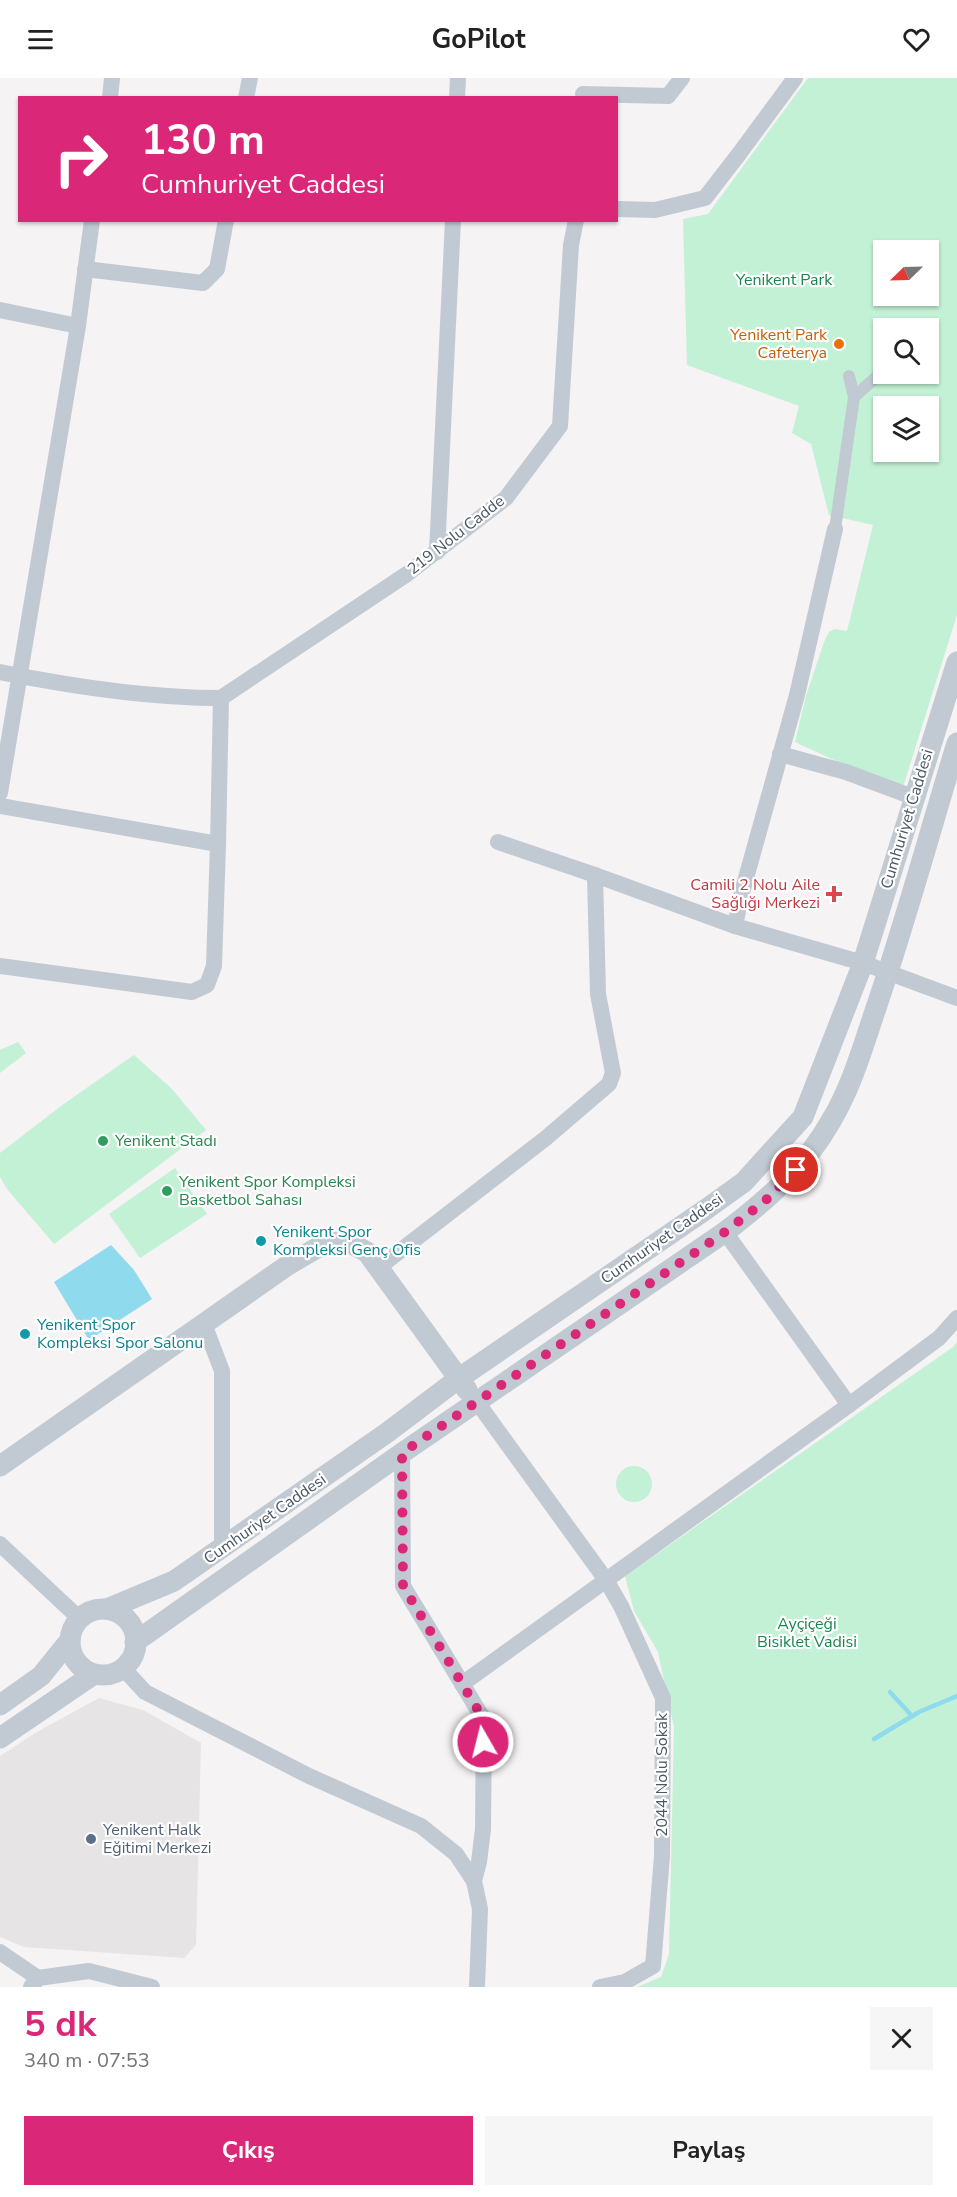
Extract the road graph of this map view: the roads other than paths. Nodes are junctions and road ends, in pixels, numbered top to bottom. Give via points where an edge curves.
1 (112, 78) edge
2 (249, 78) edge
3 (458, 78) edge
4 (682, 78) edge
5 (795, 78) edge
6 (583, 90) edge
7 (110, 96) edge
8 (246, 96) edge
9 (457, 96) edge
10 (618, 209) edge
11 (92, 222) edge
12 (226, 222) edge
13 (453, 222) edge
14 (576, 222) edge
15 (85, 269) junction
16 (0, 310) edge
17 (78, 326) junction
18 (849, 376) dead end
19 (873, 380) edge
20 (854, 397) junction
21 (835, 529) joint
22 (437, 552) junction
23 (957, 662) edge
24 (0, 672) edge
25 (19, 676) junction
26 (221, 698) junction
27 (957, 743) edge
28 (780, 754) junction
29 (0, 793) edge
30 (913, 798) junction
31 (0, 806) edge
32 (498, 842) dead end
33 (218, 844) junction
34 (595, 875) junction
35 (735, 926) junction
36 (863, 963) junction
37 (0, 966) edge
38 (888, 972) junction
39 (957, 998) edge
40 (725, 1232) junction
41 (378, 1268) junction
42 (957, 1318) edge
43 (204, 1324) junction
44 (458, 1379) junction
45 (477, 1402) junction
46 (849, 1405) junction
47 (402, 1453) junction
48 (0, 1466) edge
49 (0, 1544) edge
50 (222, 1549) junction
51 (606, 1580) junction
52 (107, 1609) junction
53 (80, 1619) junction
54 (70, 1640) junction
55 (135, 1642) junction
56 (123, 1668) junction
57 (94, 1674) junction
58 (462, 1684) junction
59 (0, 1705) edge
60 (0, 1738) edge
61 (474, 1881) junction
62 (0, 1952) edge
63 (35, 1982) edge
64 (152, 1987) edge
65 (477, 1987) edge
66 (600, 1987) edge

1 - 7 street
2 - 8 street
3 - 9 street
4 - 6 street via 668,96
5 - 10 street via 705,198 656,210
11 - 15 street
12 - 15 street via 218,269 204,283
13 - 22 street
14 - 22 street, 219 Nolu Cadde via 560,426 506,498
15 - 17 street
16 - 17 street
17 - 25 street
18 - 20 street
19 - 20 street
20 - 21 street
21 - 28 street
22 - 26 street, 219 Nolu Cadde
23 - 30 street, Cumhuriyet Caddesi
24 - 25 street
25 - 26 street via 189,698
25 - 29 street
26 - 33 street
27 - 38 street, Cumhuriyet Caddesi
28 - 30 street via 846,772
28 - 35 street
30 - 36 street, Cumhuriyet Caddesi
31 - 33 street
32 - 34 street
33 - 37 street via 214,966 207,985 192,992
34 - 35 street
34 - 41 street via 598,994 613,1073 609,1084
35 - 36 street
36 - 38 street
36 - 44 street, Cumhuriyet Caddesi via 803,1117 744,1182
38 - 39 street
38 - 40 street, Cumhuriyet Caddesi via 857,1065 831,1122 796,1170
40 - 45 street, Cumhuriyet Caddesi
40 - 46 street
41 - 43 street via 367,1252 350,1243 327,1242
41 - 44 street
42 - 46 street via 939,1338
43 - 48 street
43 - 50 street via 222,1371
44 - 45 street
44 - 50 street, Cumhuriyet Caddesi
45 - 47 street, Cumhuriyet Caddesi
45 - 51 street, 2044 Nolu Sokak
46 - 51 street
47 - 55 street, Cumhuriyet Caddesi
47 - 58 street via 403,1586
49 - 53 street
50 - 52 street, Cumhuriyet Caddesi via 174,1581
51 - 58 street
51 - 66 street, 2044 Nolu Sokak via 663,1698 662,1844 653,1966 625,1982
52 - 53 street
52 - 55 street via 124,1617
53 - 54 street
54 - 57 street via 76,1661
54 - 59 street via 41,1676
55 - 56 street via 134,1652
56 - 57 street via 105,1675
56 - 61 street via 145,1692 309,1776 421,1826 456,1854
57 - 60 street
58 - 61 street via 484,1720 483,1829
61 - 65 street via 480,1909
62 - 63 street
63 - 64 street via 89,1971

